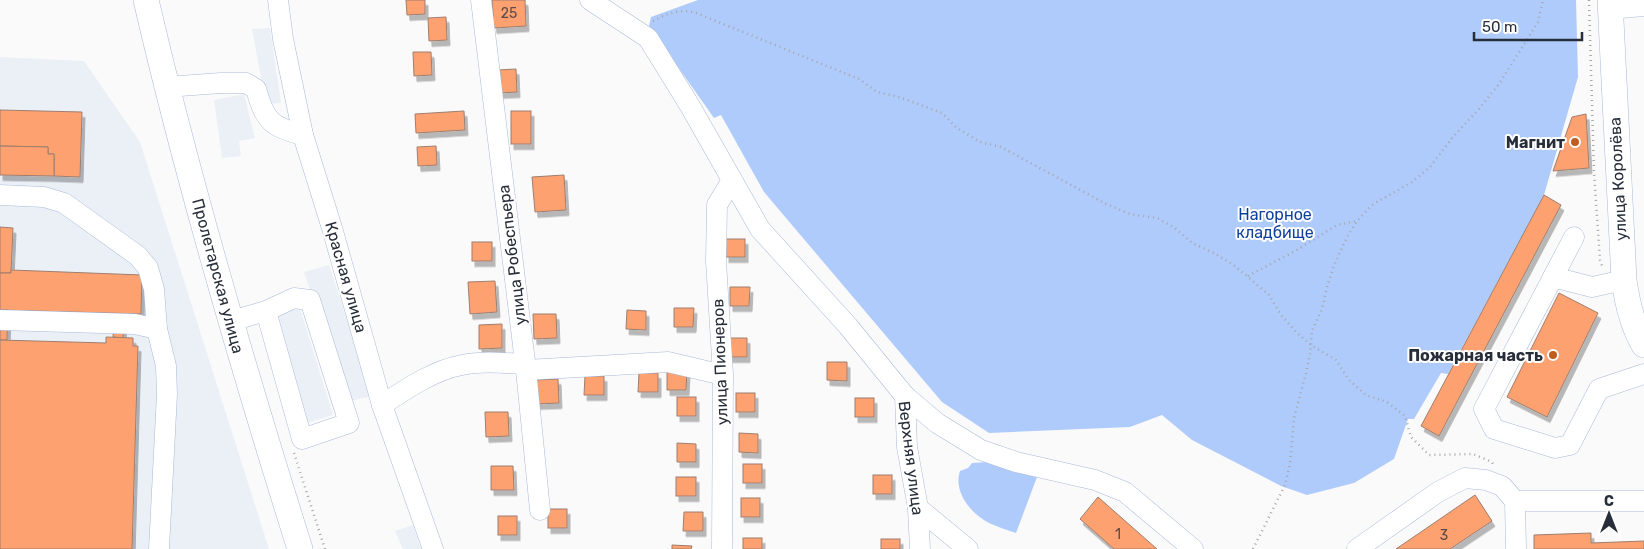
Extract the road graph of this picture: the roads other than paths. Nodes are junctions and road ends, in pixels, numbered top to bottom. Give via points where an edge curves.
1 (146, 0) edge
2 (278, 0) edge
3 (481, 0) edge
4 (590, 0) edge
5 (1610, 5) edge
6 (1644, 6) edge
7 (166, 88) junction
8 (303, 136) junction
9 (732, 180) junction
10 (0, 195) edge
11 (1574, 237) dead end
12 (1553, 277) junction
13 (1624, 280) junction
14 (266, 311) junction
15 (0, 320) edge
16 (231, 321) junction
17 (157, 329) junction
18 (1644, 345) edge
19 (525, 367) junction
20 (1644, 374) edge
21 (723, 375) junction
22 (905, 396) junction
23 (382, 405) junction
24 (1516, 501) junction
25 (1644, 501) edge
26 (918, 508) junction
27 (540, 510) dead end
28 (159, 549) edge
29 (300, 549) edge
30 (433, 549) edge
31 (722, 549) edge
32 (920, 549) edge
33 (968, 549) edge
34 (1193, 549) edge
35 (1357, 549) edge
36 (1516, 549) edge

1 - 7 main road, Пролетарская улица
2 - 8 street, Красная улица
3 - 19 street, улица Робеспьера
4 - 9 street via 648,38
5 - 6 street
5 - 13 main road, улица Королёва
7 - 8 street via 246,83 256,89 261,109 274,126
7 - 16 main road, Пролетарская улица
8 - 23 street, Красная улица
9 - 21 street, улица Пионеров via 717,205 716,261
9 - 22 street, Верхняя улица via 760,229 848,326
10 - 17 street via 44,197 64,203 138,256 148,268 154,289
11 - 12 street
12 - 13 street via 1592,287
12 - 20 street via 1484,409 1494,429 1555,448 1570,445 1599,389
13 - 18 main road, улица Королёва via 1627,302
14 - 14 street via 302,439 349,423 310,300 294,298
14 - 16 street
15 - 17 street via 135,324
16 - 29 main road, Пролетарская улица
17 - 28 street via 166,366 167,394
19 - 21 street via 668,362
19 - 23 street via 490,362 462,365 438,373
19 - 27 street, улица Робеспьера
21 - 31 street, улица Пионеров
22 - 26 street, Верхняя улица via 907,447
22 - 34 street via 937,423 981,450 1016,462 1095,480 1125,492
23 - 30 street, Красная улица
24 - 25 street
24 - 35 street via 1502,486 1465,478 1438,492
24 - 36 street
26 - 32 street, Верхняя улица
26 - 33 street

